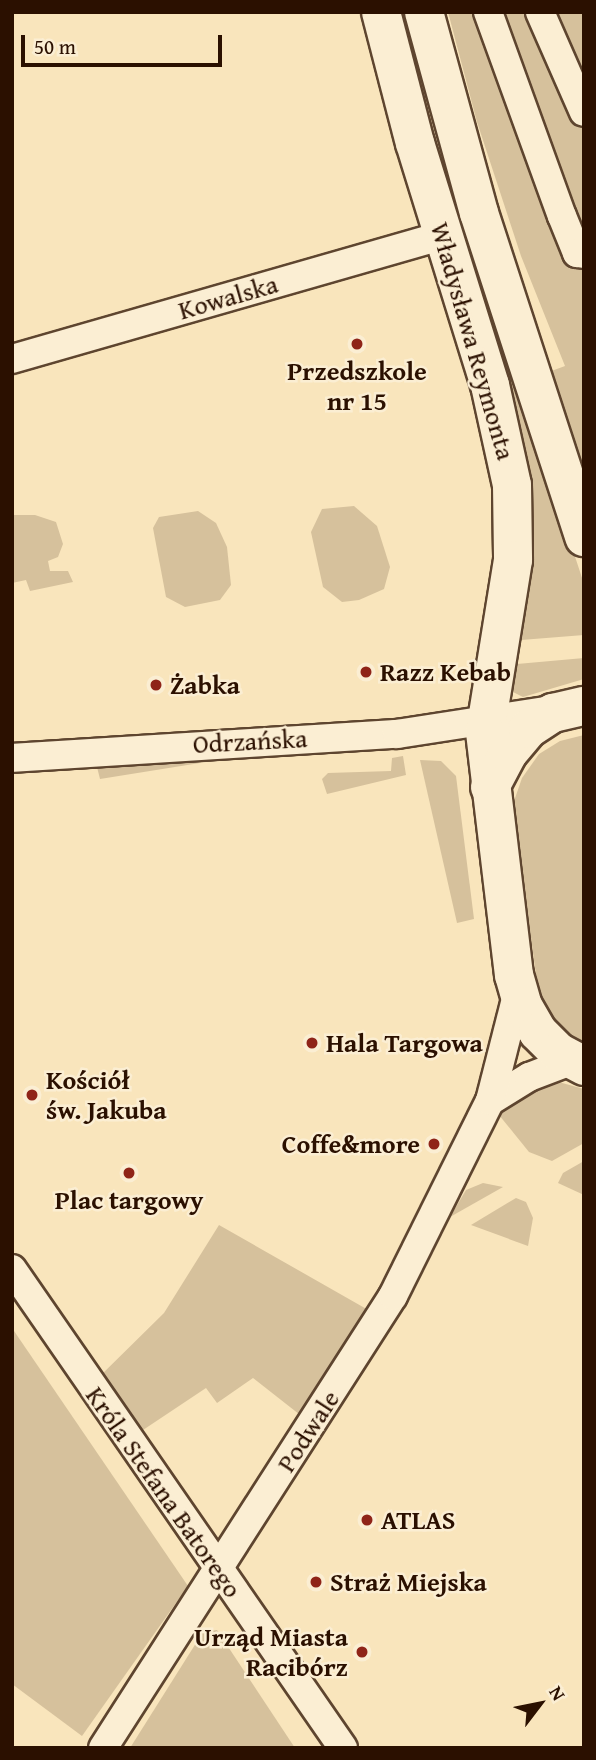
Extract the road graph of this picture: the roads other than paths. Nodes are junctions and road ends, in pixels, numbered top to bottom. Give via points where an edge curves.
1 (381, 12) edge
2 (424, 12) edge
3 (488, 12) edge
4 (540, 12) edge
5 (584, 112) edge
6 (444, 235) junction
7 (584, 254) edge
8 (12, 359) edge
9 (584, 537) edge
10 (575, 707) edge
11 (487, 717) junction
12 (12, 758) edge
13 (490, 787) junction
14 (518, 991) junction
15 (577, 1064) edge
16 (490, 1101) junction
17 (12, 1269) edge
18 (219, 1572) junction
19 (103, 1748) edge
20 (343, 1748) edge

1 - 6 main road, Władysława Reymonta
2 - 9 main road, Władysława Reymonta via 479,213
3 - 7 street via 567,228 578,253
4 - 5 street
6 - 8 street, Kowalska
6 - 11 main road, Władysława Reymonta via 490,385 512,485 513,561
10 - 11 street, Odrzańska
10 - 13 main road via 541,719 517,740
11 - 12 street, Odrzańska via 397,734
11 - 13 main road, Władysława Reymonta
13 - 14 main road, Władysława Reymonta
14 - 15 main road, Władysława Reymonta via 538,1032
14 - 16 street, Podwale
15 - 16 street via 529,1077
16 - 18 street, Podwale via 393,1296
17 - 18 street, Króla Stefana Batorego
18 - 19 street, Podwale
18 - 20 street, Króla Stefana Batorego

